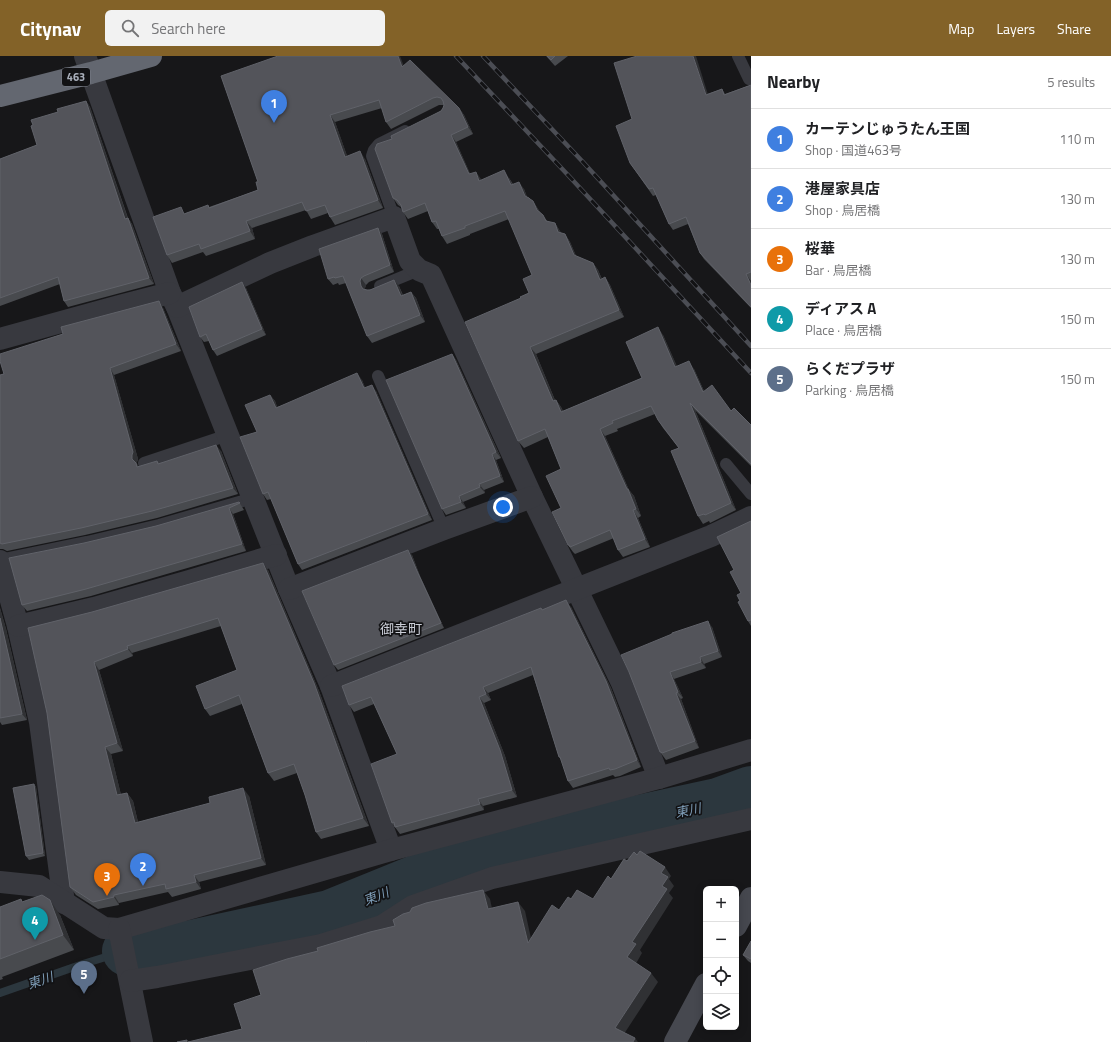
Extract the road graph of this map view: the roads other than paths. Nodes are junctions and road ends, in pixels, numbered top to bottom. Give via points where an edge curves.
1 (151, 56) edge
2 (738, 56) edge
3 (88, 64) edge
4 (751, 78) edge
5 (0, 96) edge
6 (414, 126) edge
7 (394, 217) junction
8 (418, 270) junction
9 (372, 289) edge
10 (173, 300) junction
11 (0, 339) edge
12 (378, 376) dead end
13 (228, 435) junction
14 (144, 463) edge
15 (726, 464) dead end
16 (751, 494) edge
17 (532, 497) junction
18 (253, 498) junction
19 (751, 517) edge
20 (444, 529) junction
21 (276, 555) junction
22 (0, 561) edge
23 (289, 589) junction
24 (576, 589) junction
25 (18, 626) junction
26 (331, 686) junction
27 (751, 750) edge
28 (659, 778) junction
29 (751, 820) edge
30 (392, 850) junction
31 (0, 882) edge
32 (751, 898) edge
33 (64, 903) junction
34 (738, 922) edge
35 (120, 933) junction
36 (128, 972) junction
37 (703, 990) edge
38 (142, 1042) edge
39 (675, 1042) edge

1 - 3 highway, 463
2 - 4 lane via 749,79
3 - 5 highway, 463
3 - 10 street
6 - 7 lane via 379,144 372,156
7 - 8 street via 410,261
7 - 10 street
8 - 9 lane
8 - 17 street via 431,275
10 - 11 street via 119,306
10 - 13 street
12 - 20 lane
13 - 14 lane
13 - 18 street
15 - 16 lane
17 - 20 street
17 - 24 street
18 - 21 street
18 - 22 lane via 159,525
19 - 24 street via 711,536
20 - 23 street
21 - 23 street
21 - 25 street via 94,608
22 - 25 street
23 - 26 street
24 - 26 street
24 - 28 street via 622,683
25 - 33 street via 40,722
26 - 30 street
27 - 28 street
28 - 30 street
29 - 36 street via 492,878 413,906 382,926 321,945 156,977
30 - 35 street
31 - 33 street via 39,886
32 - 34 street
33 - 35 street via 104,928
35 - 36 street
36 - 38 street
37 - 39 street

